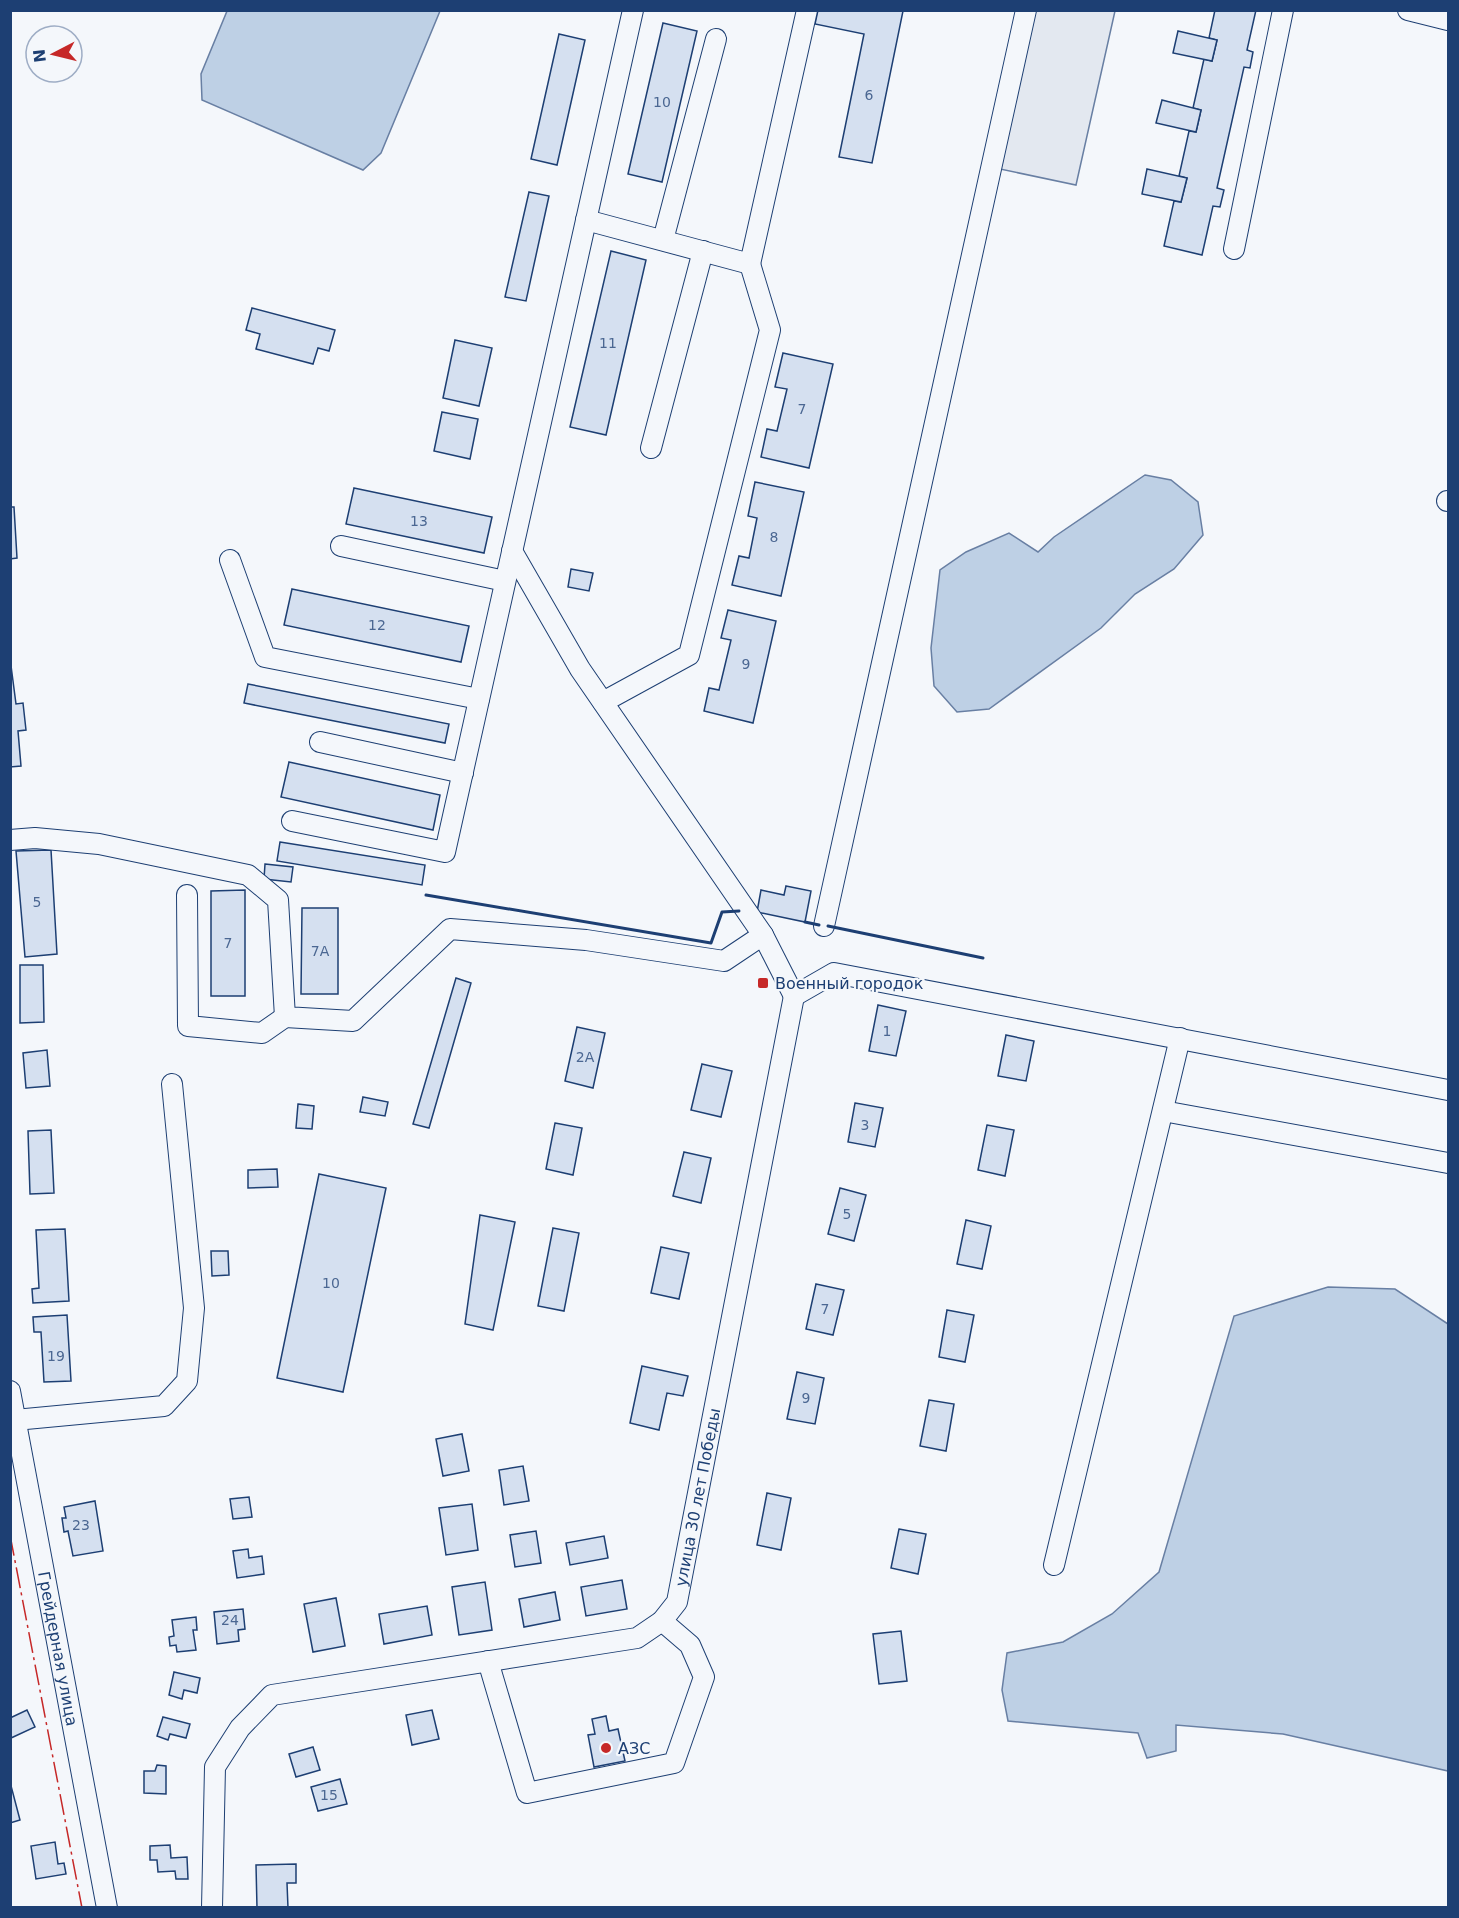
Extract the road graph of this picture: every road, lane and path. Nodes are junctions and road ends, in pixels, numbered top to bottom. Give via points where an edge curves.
1 (633, 10) edge
2 (807, 10) edge
3 (1026, 10) edge
4 (1283, 10) edge
5 (1419, 12) edge
6 (1449, 20) edge
7 (716, 39) dead end
8 (586, 220) junction
9 (663, 240) junction
10 (1234, 249) dead end
11 (703, 251) junction
12 (750, 264) junction
13 (651, 447) dead end
14 (341, 546) dead end
15 (512, 550) junction
16 (230, 560) dead end
17 (505, 581) junction
18 (479, 699) junction
19 (603, 702) junction
20 (320, 742) dead end
21 (463, 773) junction
22 (292, 821) dead end
23 (10, 840) edge
24 (187, 895) dead end
25 (824, 926) dead end
26 (763, 935) junction
27 (794, 996) junction
28 (285, 1017) junction
29 (1180, 1038) junction
30 (172, 1084) dead end
31 (1449, 1090) edge
32 (1163, 1111) junction
33 (1449, 1163) edge
34 (10, 1391) edge
35 (15, 1420) junction
36 (1054, 1565) dead end
37 (662, 1621) junction
38 (488, 1661) junction
39 (107, 1908) edge
40 (212, 1908) edge

1 - 8 street
2 - 12 street
3 - 25 street
4 - 10 street
5 - 6 street
7 - 9 street
8 - 9 street
8 - 15 street
9 - 11 street
11 - 12 street
11 - 13 street
12 - 19 street via 770,330 689,655
14 - 17 street
15 - 17 street
15 - 19 street
16 - 18 street via 265,657
17 - 18 street
18 - 21 street
19 - 26 street
20 - 21 street
21 - 22 street via 445,852
23 - 28 street via 35,838 99,844 248,875 278,900
24 - 28 street via 188,1026 262,1033
26 - 27 street
26 - 28 street via 724,962 586,940 450,930 354,1021
27 - 29 street via 834,973
27 - 37 street, улица 30 лет Победы via 676,1602
29 - 31 street
29 - 32 street
30 - 35 street via 194,1308 187,1381 164,1406
32 - 33 street
32 - 36 street
34 - 35 street, Грейдерная улица
35 - 39 street, Грейдерная улица
37 - 38 street, улица 30 лет Победы via 637,1638
37 - 38 street via 690,1645 704,1677 674,1763 527,1792
38 - 40 street, улица 30 лет Победы via 272,1695 240,1728 215,1767

